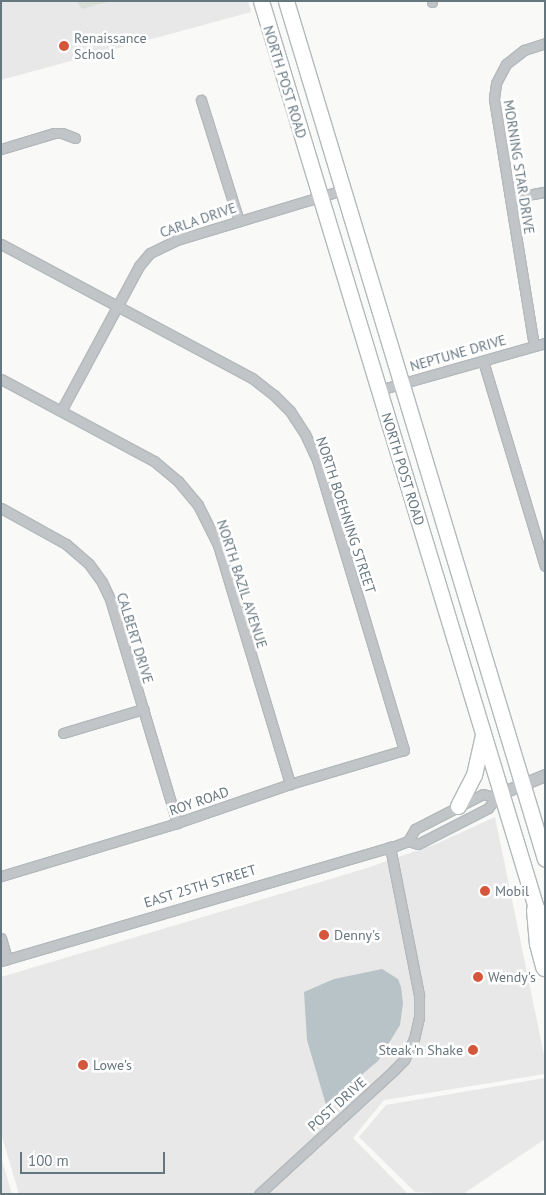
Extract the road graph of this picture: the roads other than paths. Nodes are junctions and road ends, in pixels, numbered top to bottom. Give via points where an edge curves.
1 (261, 1) edge
2 (286, 1) edge
3 (545, 43) edge
4 (201, 100) dead end
5 (75, 138) dead end
6 (1, 149) edge
7 (343, 190) junction
8 (545, 192) edge
9 (320, 196) junction
10 (510, 198) junction
11 (238, 220) junction
12 (1, 244) edge
13 (118, 306) junction
14 (545, 342) edge
15 (534, 346) junction
16 (482, 361) junction
17 (1, 379) edge
18 (401, 384) junction
19 (379, 390) junction
20 (61, 411) junction
21 (1, 508) edge
22 (545, 566) edge
23 (143, 710) junction
24 (63, 733) dead end
25 (483, 735) junction
26 (404, 750) joint
27 (545, 775) edge
28 (522, 783) junction
29 (290, 784) junction
30 (497, 795) junction
31 (458, 806) junction
32 (177, 824) junction
33 (408, 841) junction
34 (390, 847) junction
35 (545, 860) edge
36 (1, 876) edge
37 (536, 910) junction
38 (545, 937) edge
39 (1, 938) edge
40 (4, 960) edge
41 (545, 967) edge
42 (260, 1194) edge

1 - 9 main road, NORTH POST ROAD
2 - 7 main road, NORTH POST ROAD
3 - 10 street, MORNING STAR DRIVE via 512,58 500,72 494,98
4 - 11 street
5 - 6 street via 54,133
7 - 9 street, CARLA DRIVE
7 - 18 main road, NORTH POST ROAD
8 - 10 street
9 - 11 street, CARLA DRIVE
9 - 19 main road, NORTH POST ROAD
10 - 15 street, MORNING STAR DRIVE
11 - 13 street, CARLA DRIVE via 177,240 150,253 139,266
12 - 13 street, NORTH BOEHNING STREET
13 - 20 street, CARLA DRIVE
13 - 26 street, NORTH BOEHNING STREET via 252,378 281,401 298,422 316,460
14 - 15 street, NEPTUNE DRIVE
15 - 16 street, NEPTUNE DRIVE
16 - 18 street, NEPTUNE DRIVE
16 - 22 street
17 - 20 street, NORTH BAZIL AVENUE
18 - 19 street, NEPTUNE DRIVE
18 - 28 main road, NORTH POST ROAD
19 - 25 main road, NORTH POST ROAD
20 - 29 street, NORTH BAZIL AVENUE via 165,469 188,490 203,512 218,544
21 - 23 street, CALBERT DRIVE via 66,544 100,578 110,599
23 - 24 street
23 - 32 street, CALBERT DRIVE
25 - 30 main road, NORTH POST ROAD
25 - 31 main road via 474,775
26 - 29 street, ROY ROAD
27 - 28 street, EAST 25TH STREET
28 - 30 street, EAST 25TH STREET
28 - 35 main road, NORTH POST ROAD
29 - 32 street, ROY ROAD
30 - 31 street, EAST 25TH STREET via 482,794
30 - 33 street, EAST 25TH STREET via 488,808 418,844
30 - 37 main road, NORTH POST ROAD
31 - 33 street, EAST 25TH STREET via 415,828
32 - 36 street, ROY ROAD
33 - 34 street, EAST 25TH STREET
34 - 40 street, EAST 25TH STREET
34 - 42 street, POST DRIVE via 419,995 419,1018 414,1039 404,1060
37 - 38 main road, NORTH POST ROAD
37 - 41 highway
39 - 40 street

